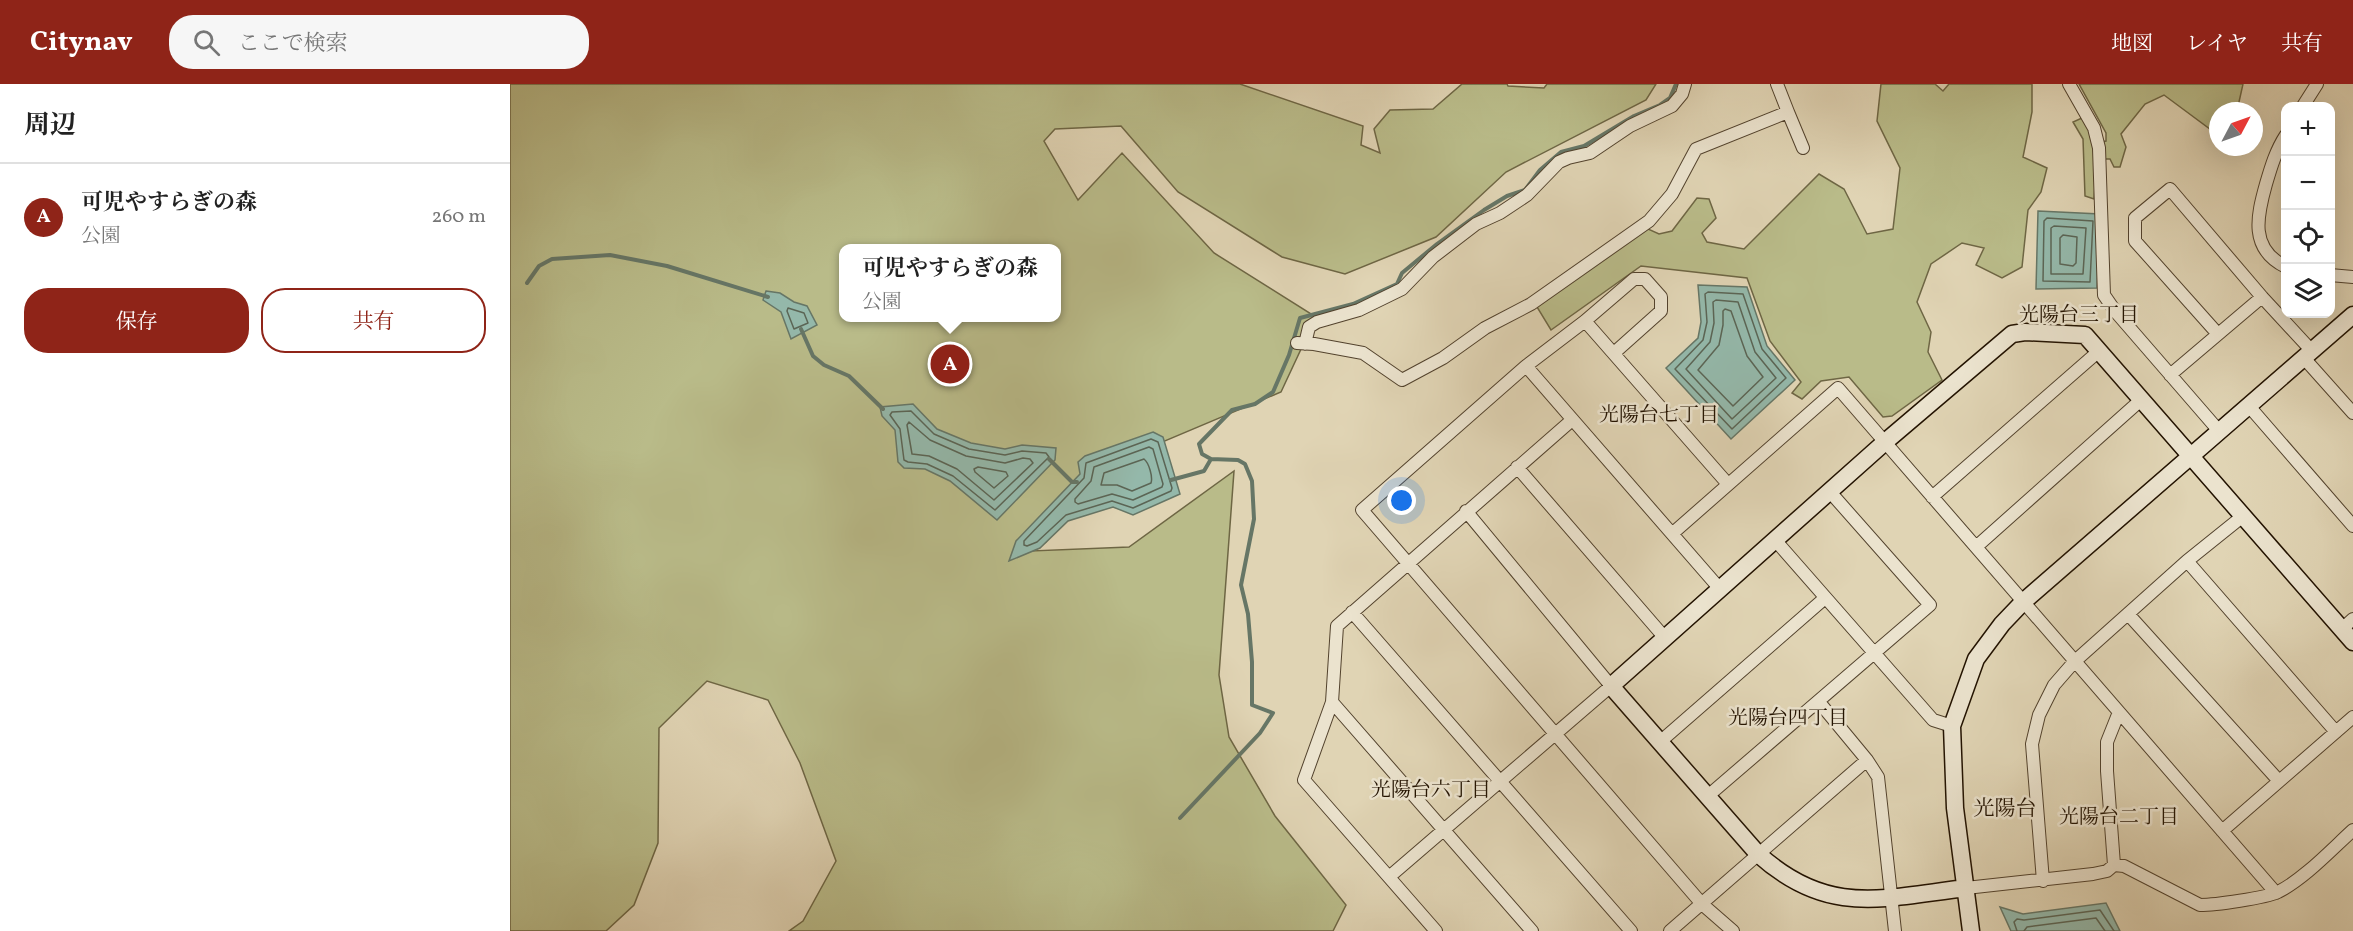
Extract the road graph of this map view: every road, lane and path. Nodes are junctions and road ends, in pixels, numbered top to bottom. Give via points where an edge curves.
1 (1685, 84) edge
2 (1778, 84) edge
3 (2069, 84) edge
4 (2317, 84) edge
5 (2306, 102) edge
6 (1788, 112) junction
7 (2281, 145) edge
8 (1803, 148) dead end
9 (2282, 264) edge
10 (2335, 275) edge
11 (2353, 277) edge
12 (2262, 297) junction
13 (2353, 315) edge
14 (1585, 321) junction
15 (2217, 333) junction
16 (2099, 351) junction
17 (1614, 353) junction
18 (2307, 354) junction
19 (1526, 366) junction
20 (2170, 375) junction
21 (2142, 399) junction
22 (2248, 405) junction
23 (2353, 413) edge
24 (1572, 420) junction
25 (2219, 431) junction
26 (1885, 442) junction
27 (2191, 455) junction
28 (1517, 467) junction
29 (1727, 483) junction
30 (1831, 493) junction
31 (1932, 497) junction
32 (1466, 511) junction
33 (2243, 516) junction
34 (2353, 526) edge
35 (1673, 533) junction
36 (1776, 541) junction
37 (1976, 547) junction
38 (2187, 561) junction
39 (1408, 562) junction
40 (1720, 589) junction
41 (1825, 598) junction
42 (2023, 602) junction
43 (1352, 612) junction
44 (2128, 614) junction
45 (2347, 624) edge
46 (1665, 638) junction
47 (2353, 642) edge
48 (1874, 653) junction
49 (2074, 662) junction
50 (1611, 686) junction
51 (1332, 702) junction
52 (1819, 702) junction
53 (2119, 712) junction
54 (2353, 717) edge
55 (1952, 726) junction
56 (2336, 732) junction
57 (1556, 733) junction
58 (1661, 741) junction
59 (1867, 760) junction
60 (2279, 781) junction
61 (1499, 782) junction
62 (1709, 795) junction
63 (1443, 830) junction
64 (2353, 830) edge
65 (2222, 831) junction
66 (1758, 854) junction
67 (2114, 865) junction
68 (1389, 876) junction
69 (2043, 881) junction
70 (1966, 888) junction
71 (2276, 893) junction
72 (1892, 897) junction
73 (1702, 904) junction
74 (1436, 931) edge
75 (1532, 931) edge
76 (1631, 931) edge
77 (1670, 931) edge
78 (1733, 931) edge
79 (1895, 931) edge
80 (1971, 931) edge

1 - 6 street via 1672,106 1630,126 1590,153 1558,162 1527,195 1476,224 1433,257 1402,289 1359,310 1317,322 1309,327 1301,344 1364,353 1402,380 1531,304 1649,221 1672,194 1696,149
2 - 6 street
3 - 20 street via 2094,128 2098,148 2104,295
4 - 5 street
6 - 8 street
7 - 9 street via 2257,213 2258,231 2269,255
10 - 11 street
12 - 15 street
12 - 15 street via 2170,189 2135,218 2135,241
12 - 18 street
13 - 18 street
14 - 17 street
14 - 17 street via 1634,279 1645,279 1661,297 1662,311
14 - 19 street
15 - 20 street
16 - 21 street
16 - 26 street via 2085,335 2012,334
16 - 31 street
17 - 29 street
18 - 22 street
18 - 23 street
19 - 24 street
19 - 39 street via 1362,510
20 - 25 street
21 - 27 street
21 - 37 street
22 - 25 street
22 - 34 street
24 - 28 street
24 - 35 street
25 - 27 street
26 - 29 street via 1838,388
26 - 30 street
26 - 31 street
27 - 33 street
27 - 42 street
28 - 32 street
28 - 46 street
29 - 35 street
30 - 36 street
30 - 48 street via 1930,605
31 - 37 street
32 - 39 street
32 - 50 street
33 - 38 street
33 - 45 street
35 - 40 street
36 - 40 street
36 - 41 street
37 - 42 street
38 - 44 street
38 - 56 street
39 - 43 street
39 - 57 street
40 - 46 street
41 - 48 street
41 - 58 street
42 - 49 street
42 - 55 street via 1976,659
43 - 51 street via 1337,626
43 - 61 street
44 - 49 street
44 - 60 street
45 - 47 street
46 - 50 street
48 - 52 street
48 - 55 street via 1933,720
49 - 53 street
49 - 69 street via 2054,685 2039,715 2032,744
50 - 57 street
50 - 58 street
51 - 63 street
51 - 68 street via 1305,780
52 - 59 street
52 - 62 street
53 - 65 street
53 - 67 street via 2107,742
54 - 56 street
55 - 70 street via 1955,808
56 - 60 street
57 - 61 street
57 - 73 street
58 - 62 street
59 - 66 street
59 - 72 street via 1878,777
60 - 65 street
61 - 63 street
61 - 76 street
62 - 66 street
63 - 68 street
63 - 75 street
64 - 71 street
65 - 71 street
66 - 72 street via 1779,872 1813,891 1841,898
66 - 73 street
67 - 69 street via 2107,871
67 - 71 street via 2124,866 2200,905
68 - 74 street
69 - 70 street
70 - 72 street
70 - 80 street
72 - 79 street
73 - 77 street
73 - 78 street

